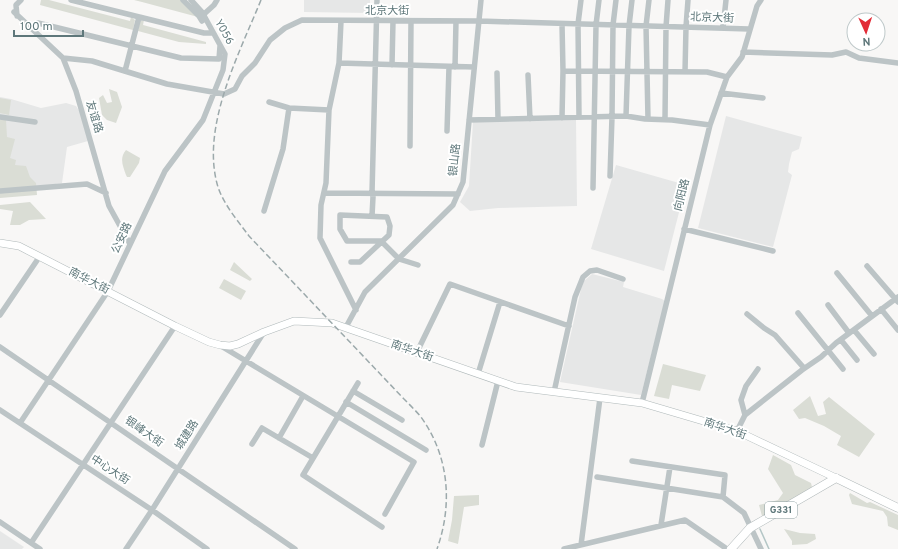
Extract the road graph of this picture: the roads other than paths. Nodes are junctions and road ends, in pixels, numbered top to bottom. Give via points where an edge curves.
1 (71, 0) edge
2 (183, 0) edge
3 (191, 0) edge
4 (217, 0) edge
5 (378, 0) edge
6 (481, 0) edge
7 (581, 0) edge
8 (599, 0) edge
9 (616, 0) edge
10 (632, 0) edge
11 (649, 0) edge
12 (668, 0) edge
13 (688, 0) edge
14 (726, 0) edge
15 (762, 0) edge
16 (19, 1) edge
17 (203, 15) junction
18 (139, 17) junction
19 (341, 21) junction
20 (378, 21) junction
21 (393, 21) junction
22 (411, 21) junction
23 (456, 21) junction
24 (479, 21) junction
25 (38, 22) dead end
26 (562, 24) junction
27 (578, 24) junction
28 (596, 25) junction
29 (612, 25) junction
30 (629, 26) junction
31 (646, 26) junction
32 (666, 27) junction
33 (686, 27) junction
34 (724, 28) junction
35 (749, 29) junction
36 (211, 33) junction
37 (131, 45) junction
38 (220, 46) junction
39 (743, 52) junction
40 (224, 54) joint
41 (63, 58) junction
42 (339, 63) junction
43 (375, 64) junction
44 (898, 64) edge
45 (392, 65) junction
46 (410, 65) junction
47 (452, 67) junction
48 (474, 67) junction
49 (578, 70) junction
50 (595, 70) junction
51 (612, 70) junction
52 (125, 71) junction
53 (563, 71) junction
54 (628, 71) junction
55 (647, 71) junction
56 (666, 71) junction
57 (685, 72) junction
58 (497, 73) dead end
59 (528, 75) dead end
60 (727, 77) junction
61 (214, 93) junction
62 (721, 93) junction
63 (763, 98) dead end
64 (269, 102) dead end
65 (289, 108) junction
66 (329, 110) junction
67 (626, 116) junction
68 (0, 117) edge
69 (579, 117) junction
70 (594, 117) junction
71 (612, 117) junction
72 (562, 118) junction
73 (498, 119) junction
74 (530, 119) junction
75 (648, 119) junction
76 (469, 120) junction
77 (665, 120) junction
78 (35, 122) dead end
79 (710, 125) junction
80 (447, 131) dead end
81 (410, 146) dead end
82 (610, 176) dead end
83 (593, 188) dead end
84 (0, 191) edge
85 (106, 193) junction
86 (324, 193) junction
87 (372, 193) junction
88 (458, 194) junction
89 (264, 211) dead end
90 (372, 216) junction
91 (684, 229) junction
92 (382, 242) junction
93 (0, 243) edge
94 (130, 244) junction
95 (774, 252) dead end
96 (40, 256) junction
97 (399, 259) junction
98 (351, 262) dead end
99 (418, 265) dead end
100 (867, 266) dead end
101 (837, 273) dead end
102 (623, 279) dead end
103 (108, 291) junction
104 (897, 299) edge
105 (500, 302) junction
106 (828, 305) dead end
107 (881, 309) junction
108 (356, 310) junction
109 (798, 313) dead end
110 (746, 314) dead end
111 (0, 315) edge
112 (872, 316) junction
113 (175, 326) junction
114 (569, 326) junction
115 (346, 327) junction
116 (898, 330) edge
117 (264, 332) junction
118 (851, 332) junction
119 (841, 340) junction
120 (220, 345) junction
121 (0, 347) edge
122 (828, 350) junction
123 (417, 352) junction
124 (874, 354) dead end
125 (857, 360) dead end
126 (245, 361) junction
127 (804, 368) junction
128 (758, 369) dead end
129 (843, 369) dead end
130 (478, 374) junction
131 (49, 379) junction
132 (498, 381) junction
133 (358, 383) dead end
134 (353, 391) junction
135 (554, 392) junction
136 (303, 396) junction
137 (600, 398) junction
138 (346, 402) junction
139 (642, 403) junction
140 (0, 410) edge
141 (338, 416) junction
142 (745, 416) junction
143 (402, 420) dead end
144 (112, 422) junction
145 (20, 423) junction
146 (737, 431) junction
147 (279, 438) junction
148 (252, 444) dead end
149 (482, 446) dead end
150 (426, 450) dead end
151 (313, 458) junction
152 (632, 460) dead end
153 (84, 464) junction
154 (670, 466) junction
155 (178, 468) junction
156 (597, 477) dead end
157 (836, 478) junction
158 (666, 488) junction
159 (723, 497) junction
160 (898, 504) edge
161 (898, 508) edge
162 (152, 510) junction
163 (385, 514) dead end
164 (0, 522) edge
165 (661, 525) junction
166 (382, 527) dead end
167 (750, 528) junction
168 (31, 543) junction
169 (581, 545) junction
170 (40, 549) edge
171 (126, 549) edge
172 (207, 549) edge
173 (295, 549) edge
174 (565, 549) edge
175 (727, 549) edge
176 (731, 549) edge
177 (761, 549) edge

1 - 18 street
2 - 36 street
3 - 17 street, Y056 / Y056
4 - 17 street
5 - 20 street
6 - 24 street, 银山路
7 - 27 street
8 - 28 street
9 - 29 street
10 - 30 street
11 - 31 street
12 - 32 street
13 - 33 street
14 - 34 street
15 - 35 street, 向阳路 via 757,6
16 - 41 street, 友谊路 via 15,14
17 - 36 street, Y056 / Y056
18 - 36 street
18 - 37 street
19 - 20 street, 北京大街
19 - 42 street
19 - 61 street, 北京大街 via 302,20 285,28 270,40 235,89 224,94
20 - 21 street, 北京大街
20 - 43 street
21 - 22 street, 北京大街
21 - 45 street
22 - 23 street, 北京大街
22 - 46 street
23 - 24 street, 北京大街
23 - 47 street
24 - 26 street, 北京大街
24 - 48 street, 银山路
25 - 37 street
26 - 27 street, 北京大街
26 - 53 street
27 - 28 street, 北京大街
27 - 49 street
28 - 29 street, 北京大街
28 - 50 street
29 - 30 street, 北京大街
29 - 51 street
30 - 31 street, 北京大街
30 - 54 street
31 - 32 street, 北京大街
31 - 55 street
32 - 33 street, 北京大街
32 - 56 street
33 - 34 street, 北京大街
33 - 57 street
34 - 35 street, 北京大街
35 - 39 street, 向阳路
36 - 38 street, Y056 / Y056
37 - 38 street via 181,58 219,59
37 - 52 street
38 - 40 street, Y056 / Y056
39 - 44 street via 832,55 846,52 860,58
39 - 60 street, 向阳路
40 - 61 street, 公安路 via 223,70
41 - 52 street, 北京大街 via 92,61
41 - 85 street, 友谊路 via 76,91
42 - 43 street
42 - 66 street
43 - 45 street
43 - 87 street
45 - 46 street
46 - 47 street
46 - 81 street
47 - 48 street
47 - 80 street
48 - 76 street, 银山路
49 - 50 street
49 - 53 street
49 - 69 street
50 - 51 street
50 - 70 street
51 - 54 street
51 - 71 street
52 - 61 street, 北京大街 via 167,84
53 - 72 street
54 - 55 street
54 - 67 street
55 - 56 street
55 - 75 street
56 - 57 street
56 - 77 street
57 - 60 street via 708,72
58 - 73 street
59 - 74 street
60 - 62 street, 向阳路
61 - 94 street, 公安路 via 204,120 165,171
62 - 63 street
62 - 79 street, 向阳路
64 - 65 street
65 - 66 street
65 - 89 street via 283,149
66 - 86 street
67 - 71 street
67 - 75 street
68 - 78 street
69 - 70 street
69 - 72 street
70 - 71 street
70 - 83 street
71 - 82 street
72 - 74 street
73 - 74 street
73 - 76 street
75 - 77 street
76 - 88 street, 银山路 via 464,182
77 - 79 street
79 - 91 street, 向阳路
84 - 85 street via 87,184
85 - 94 street, 友谊路 via 109,206
86 - 87 street
86 - 108 street via 320,238
87 - 88 street
87 - 90 street
88 - 97 street, 银山路 via 453,205
90 - 92 street via 387,217 389,235
90 - 92 street via 340,215 340,229 347,241
91 - 95 street
91 - 139 street, 向阳路
92 - 97 street
92 - 98 street via 360,262
93 - 96 main road, 南华大街 via 19,246
94 - 103 street, 公安路
96 - 103 main road, 南华大街
96 - 111 street
97 - 99 street
97 - 108 street, 银山路 via 365,292
100 - 104 street
101 - 112 street
102 - 114 street via 597,270 590,271 583,277
103 - 113 main road, 南华大街
103 - 131 street, 公安路
104 - 107 street
105 - 114 street
105 - 123 street via 450,284
105 - 130 street
106 - 118 street
107 - 112 street
107 - 116 street
108 - 115 street, 银山路
109 - 122 street
110 - 127 street via 774,334
112 - 118 street
113 - 120 main road, 南华大街
113 - 144 street
114 - 135 street
115 - 117 main road, 南华大街 via 332,322 294,320
115 - 123 main road, 南华大街
117 - 120 main road, 南华大街 via 238,344
117 - 126 street, 城建路
118 - 119 street
118 - 124 street
119 - 122 street
119 - 125 street
120 - 126 street
121 - 131 street, 银峰大街
122 - 127 street
122 - 129 street
123 - 130 main road, 南华大街
126 - 136 street
126 - 155 street, 城建路
127 - 142 street
128 - 142 street via 746,386 741,400
130 - 132 main road, 南华大街
131 - 144 street, 银峰大街
131 - 145 street, 公安路
132 - 135 main road, 南华大街 via 516,387
132 - 149 street
133 - 134 street
134 - 138 street
134 - 143 street
135 - 137 main road, 南华大街
136 - 141 street
136 - 147 street
137 - 139 main road, 南华大街
137 - 169 street
138 - 141 street
138 - 150 street
139 - 146 main road, 南华大街
140 - 145 street, 中心大街
141 - 151 street
141 - 163 street via 414,462
142 - 146 street
144 - 153 street
144 - 155 street, 银峰大街
145 - 153 street, 中心大街
146 - 157 main road, 南华大街
147 - 148 street via 262,428
147 - 151 street
151 - 166 street via 303,475
152 - 154 street
153 - 162 street, 中心大街
153 - 168 street
154 - 158 street
154 - 159 street via 725,475
155 - 162 street, 城建路
155 - 173 street, 银峰大街
156 - 158 street
157 - 160 highway, 南华大街 via 846,480
157 - 161 highway, 南华大街
157 - 167 highway, G331
158 - 159 street
158 - 165 street
159 - 167 street via 744,513
162 - 171 street, 城建路
162 - 172 street, 中心大街
164 - 168 street
165 - 169 street
165 - 175 street via 685,520
167 - 176 highway, G331
167 - 177 street
168 - 170 street
169 - 174 street

